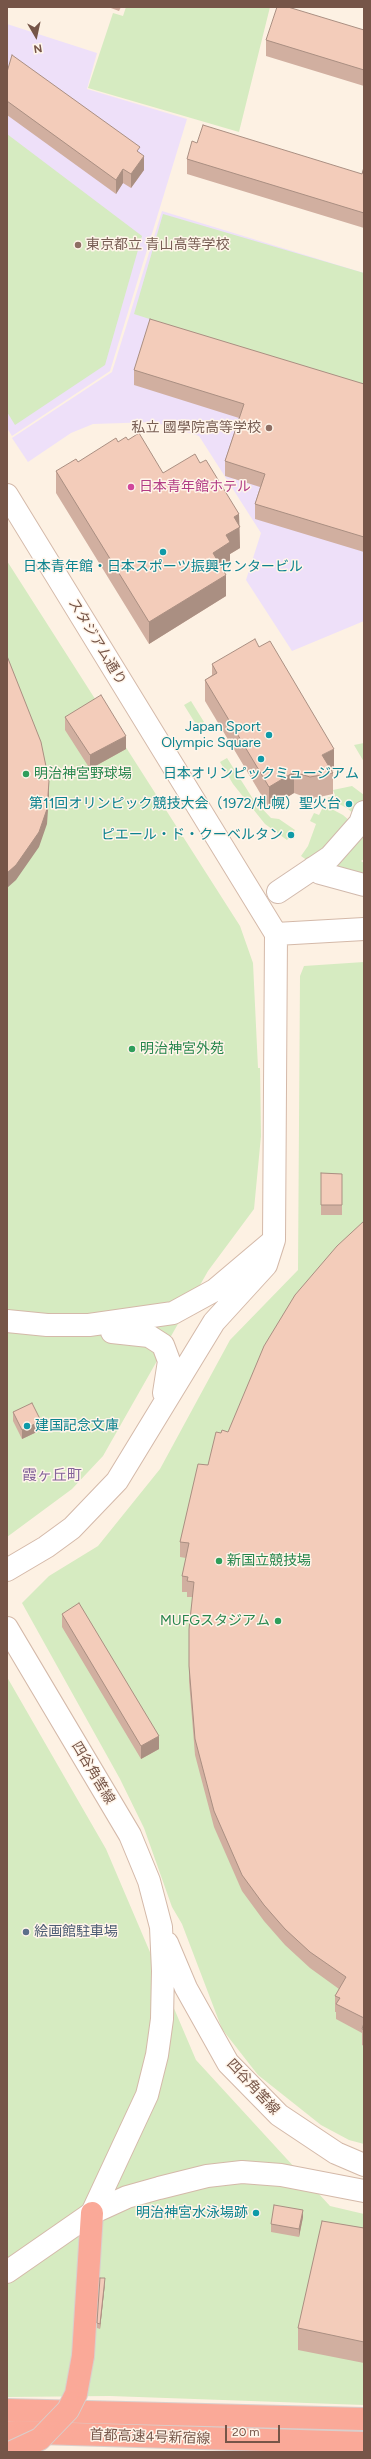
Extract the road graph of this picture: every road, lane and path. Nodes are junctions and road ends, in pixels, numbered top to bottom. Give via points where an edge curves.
1 (7, 495) edge
2 (364, 812) edge
3 (313, 868) junction
4 (364, 885) edge
5 (278, 892) dead end
6 (364, 929) edge
7 (276, 934) junction
8 (274, 1240) junction
9 (7, 1321) edge
10 (47, 1325) junction
11 (161, 1407) junction
12 (7, 1570) edge
13 (7, 1628) edge
14 (161, 1927) junction
15 (364, 2165) edge
16 (364, 2191) edge
17 (92, 2213) junction
18 (7, 2272) edge
19 (7, 2410) edge
20 (364, 2419) edge
21 (7, 2432) edge
22 (364, 2443) edge
23 (12, 2452) edge

1 - 7 street, スタジアム通り
2 - 3 street via 360,822 330,857
3 - 4 street via 320,873
3 - 5 street
6 - 7 street
7 - 8 street
8 - 10 street via 215,1290 173,1313 113,1323
8 - 11 street via 266,1265 214,1322
9 - 10 street
10 - 11 street via 141,1334 157,1340 167,1352 169,1361
11 - 12 street via 117,1482 97,1504 72,1528
13 - 14 street, 四谷角筈線 via 130,1835 149,1881
14 - 15 street, 四谷角筈線 via 186,1988 228,2063 279,2115 336,2153
14 - 17 street, 四谷角筈線 via 162,2019 157,2054 147,2095
16 - 17 street via 281,2175 242,2172 207,2176 159,2188 127,2197
17 - 18 street
17 - 23 highway, bridge via 83,2356 76,2394 68,2410 40,2439
19 - 20 highway, 首都高速4号新宿線
21 - 22 highway, 首都高速4号新宿線

